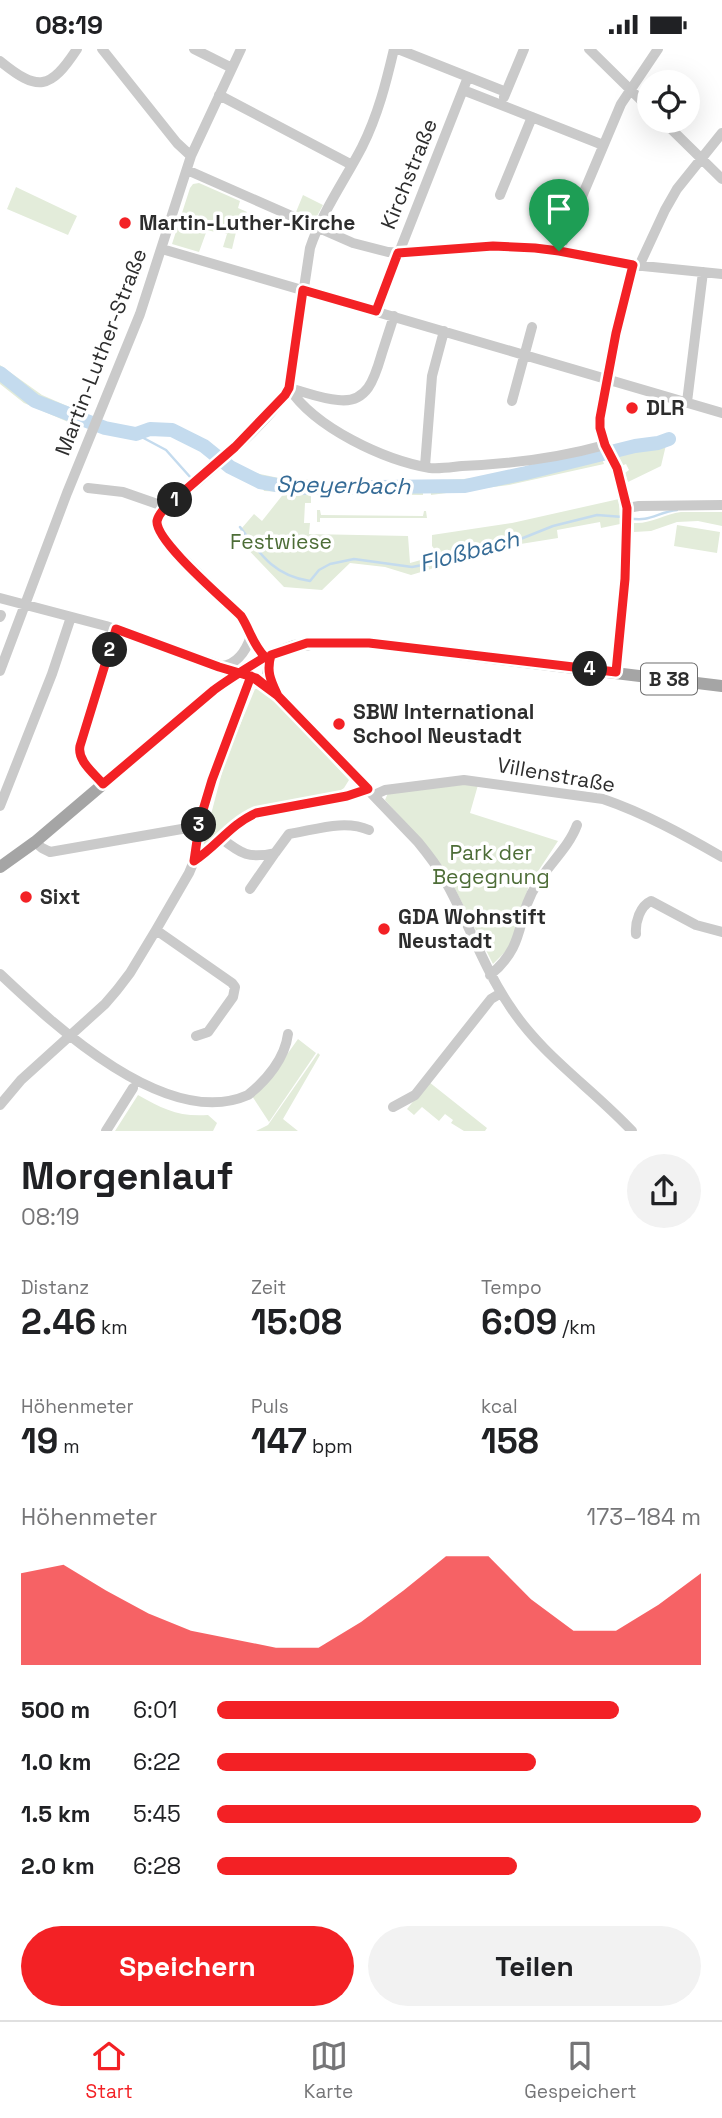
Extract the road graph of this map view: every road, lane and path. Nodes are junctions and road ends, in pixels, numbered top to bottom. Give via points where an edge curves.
1 (77, 49) edge
2 (102, 49) edge
3 (194, 49) edge
4 (241, 49) edge
5 (396, 49) edge
6 (524, 49) edge
7 (589, 49) edge
8 (658, 49) edge
9 (0, 61) edge
10 (232, 68) junction
11 (468, 78) junction
12 (630, 89) junction
13 (463, 90) junction
14 (506, 92) junction
15 (219, 95) junction
16 (637, 96) edge
17 (500, 105) junction
18 (532, 117) junction
19 (675, 133) edge
20 (722, 134) edge
21 (603, 145) junction
22 (191, 156) junction
23 (702, 159) junction
24 (352, 165) junction
25 (190, 171) junction
26 (722, 179) edge
27 (500, 195) dead end
28 (318, 228) junction
29 (162, 249) junction
30 (559, 251) junction
31 (398, 253) junction
32 (636, 266) junction
33 (704, 272) junction
34 (722, 274) edge
35 (303, 290) junction
36 (376, 311) junction
37 (394, 316) junction
38 (532, 327) dead end
39 (444, 331) junction
40 (524, 355) junction
41 (607, 380) junction
42 (289, 388) junction
43 (512, 401) dead end
44 (687, 402) junction
45 (722, 413) edge
46 (607, 450) junction
47 (425, 466) junction
48 (88, 488) dead end
49 (722, 505) edge
50 (166, 507) junction
51 (627, 515) junction
52 (0, 598) edge
53 (25, 605) junction
54 (71, 617) junction
55 (116, 629) junction
56 (251, 636) junction
57 (268, 656) junction
58 (219, 667) junction
59 (0, 671) edge
60 (616, 672) junction
61 (245, 674) junction
62 (722, 686) edge
63 (278, 696) junction
64 (103, 784) junction
65 (371, 792) junction
66 (0, 806) edge
67 (577, 825) dead end
68 (199, 827) junction
69 (369, 830) dead end
70 (220, 838) junction
71 (35, 842) junction
72 (275, 853) junction
73 (722, 857) edge
74 (194, 861) junction
75 (0, 867) edge
76 (250, 889) dead end
77 (156, 930) junction
78 (722, 932) edge
79 (636, 934) dead end
80 (0, 975) edge
81 (491, 975) junction
82 (501, 993) junction
83 (288, 1034) dead end
84 (196, 1036) dead end
85 (68, 1038) junction
86 (133, 1088) junction
87 (150, 1097) dead end
88 (0, 1104) edge
89 (393, 1107) dead end
90 (200, 1112) dead end
91 (106, 1131) edge
92 (632, 1131) edge

1 - 9 street via 58,75 42,83 27,80
2 - 22 street
3 - 10 street
4 - 10 street, Martin-Luther-Straße
5 - 11 street
5 - 24 street via 382,99
6 - 14 street
7 - 12 street
8 - 12 street
10 - 15 street, Martin-Luther-Straße
11 - 13 street, Kirchstraße
11 - 14 street
12 - 16 street
12 - 21 street
13 - 17 street
13 - 31 street, Kirchstraße
14 - 17 street
15 - 22 street, Martin-Luther-Straße
15 - 24 street
17 - 18 street
18 - 21 street
18 - 27 street
19 - 23 street
20 - 23 street
21 - 30 street
22 - 25 street, Martin-Luther-Straße
23 - 26 street
23 - 32 street via 670,199
24 - 28 street
25 - 28 street
25 - 29 street, Martin-Luther-Straße
28 - 31 street via 353,243
28 - 35 street
29 - 35 street
29 - 53 street, Martin-Luther-Straße
30 - 31 street via 493,246
30 - 32 street
31 - 36 street, Kirchstraße
32 - 33 street
32 - 41 street
33 - 34 street
33 - 44 street
35 - 36 street
35 - 42 street
36 - 37 street
37 - 39 street
37 - 42 street via 376,375 363,395 339,401
38 - 40 street
39 - 40 street
39 - 47 street via 433,369
40 - 41 street
40 - 43 street
41 - 44 street
41 - 46 street via 600,428
42 - 47 street via 352,441
42 - 50 street via 228,453
44 - 45 street
46 - 47 street via 524,461
46 - 51 street via 617,468
48 - 50 street via 123,492
49 - 51 street via 639,506
50 - 56 street via 157,518 163,537 241,616
51 - 60 street
52 - 53 street
53 - 54 street
53 - 59 street, Martin-Luther-Straße
54 - 55 street
54 - 66 street
55 - 58 street
55 - 64 street via 78,751
56 - 57 street
56 - 58 street via 236,660
57 - 60 main road, B 38 via 307,643 356,642
57 - 61 main road, B 38
57 - 63 main road via 269,677
58 - 61 street
60 - 62 main road, B 38
61 - 63 street
61 - 64 main road, B 38 via 214,690
61 - 68 street
63 - 65 street
64 - 71 main road, B 38
65 - 70 street, Villenstraße via 256,813
65 - 73 street, Villenstraße via 464,780 603,799
65 - 81 street via 444,878
67 - 81 street via 533,891 515,947
68 - 71 street via 50,852
68 - 74 street
69 - 72 street via 358,825 289,834
70 - 72 street via 250,856
70 - 74 street, Villenstraße
71 - 75 main road, B 38
72 - 76 street
74 - 77 street
77 - 84 street via 234,987 233,997 208,1032
77 - 85 street via 117,990
78 - 79 street via 696,925 651,901 644,905
80 - 85 street
81 - 82 street
82 - 89 street via 491,999 415,1095
82 - 92 street via 548,1052
83 - 90 street via 285,1051 255,1090 235,1104
85 - 86 street via 97,1065
85 - 88 street
86 - 87 street
86 - 91 street

